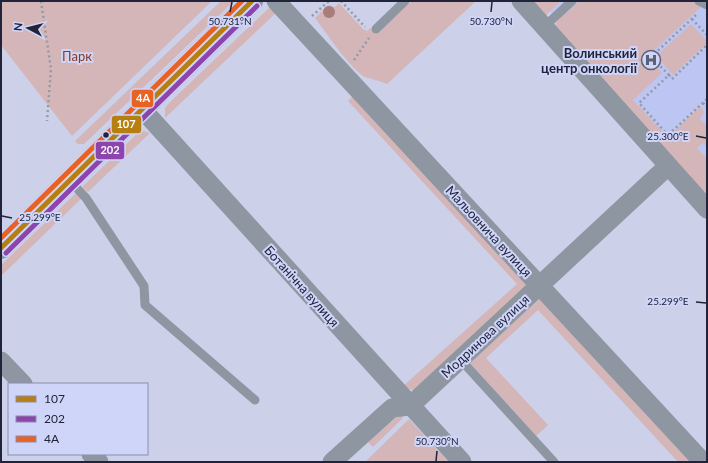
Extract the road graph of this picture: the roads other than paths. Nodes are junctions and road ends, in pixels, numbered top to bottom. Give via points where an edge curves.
1 (252, 1) edge
2 (276, 1) edge
3 (405, 1) edge
4 (521, 1) edge
5 (572, 1) edge
6 (699, 1) edge
7 (707, 5) edge
8 (544, 27) junction
9 (376, 29) road end
10 (143, 110) junction
11 (668, 166) junction
12 (70, 181) junction
13 (707, 209) edge
14 (1, 248) edge
15 (539, 286) junction
16 (460, 359) junction
17 (1, 361) edge
18 (22, 383) edge
19 (255, 400) dead end
20 (410, 406) junction
21 (332, 462) edge
22 (462, 462) edge
23 (554, 462) edge
24 (703, 462) edge

1 - 10 street
2 - 15 street, Мальовнича вулиця
3 - 9 lane
4 - 8 street
5 - 8 lane
6 - 7 lane
8 - 11 street
10 - 12 street
10 - 20 street, Ботанічна вулиця
11 - 13 street
11 - 15 street, Модринова вулиця
12 - 14 street
12 - 19 lane via 86,198 144,286 145,305
15 - 16 street, Модринова вулиця
15 - 24 street, Мальовнича вулиця
16 - 20 street, Модринова вулиця
16 - 23 lane
17 - 18 street
20 - 21 street via 392,408
20 - 22 street, Ботанічна вулиця

